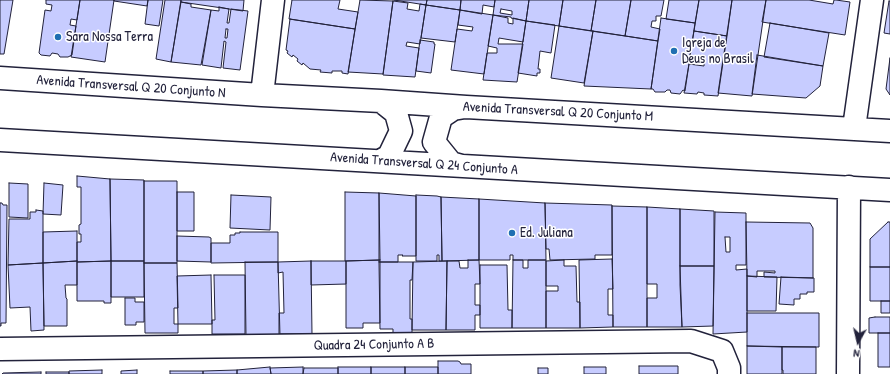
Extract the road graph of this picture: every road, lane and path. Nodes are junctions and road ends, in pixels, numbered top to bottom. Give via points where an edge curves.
1 (273, 0) edge
2 (872, 0) edge
3 (0, 78) edge
4 (262, 95) junction
5 (381, 101) junction
6 (466, 107) junction
7 (854, 128) junction
8 (890, 131) edge
9 (0, 140) edge
10 (380, 161) junction
11 (464, 167) junction
12 (848, 187) junction
13 (890, 190) edge
14 (0, 349) edge
15 (729, 374) edge
16 (848, 374) edge

1 - 4 street
2 - 7 street
3 - 4 street, Avenida Transversal Q 20 Conjunto N
4 - 5 street, Avenida Transversal Q 20 Conjunto M
5 - 6 street, Avenida Transversal Q 20 Conjunto M
5 - 10 street via 396,113 401,131 389,156
6 - 7 street, Avenida Transversal Q 20 Conjunto M
6 - 11 street via 452,109 442,117 434,142 451,164
7 - 8 street, Avenida Transversal Q 20 Conjunto M
9 - 10 street, Avenida Transversal Q 24 Conjunto A
10 - 11 street, Avenida Transversal Q 24 Conjunto A
11 - 12 street, Avenida Transversal Q 24 Conjunto A
12 - 13 street, Avenida Transversal Q 24 Conjunto A
12 - 16 street
14 - 15 street, Quadra 24 Conjunto A B via 691,341 722,351

